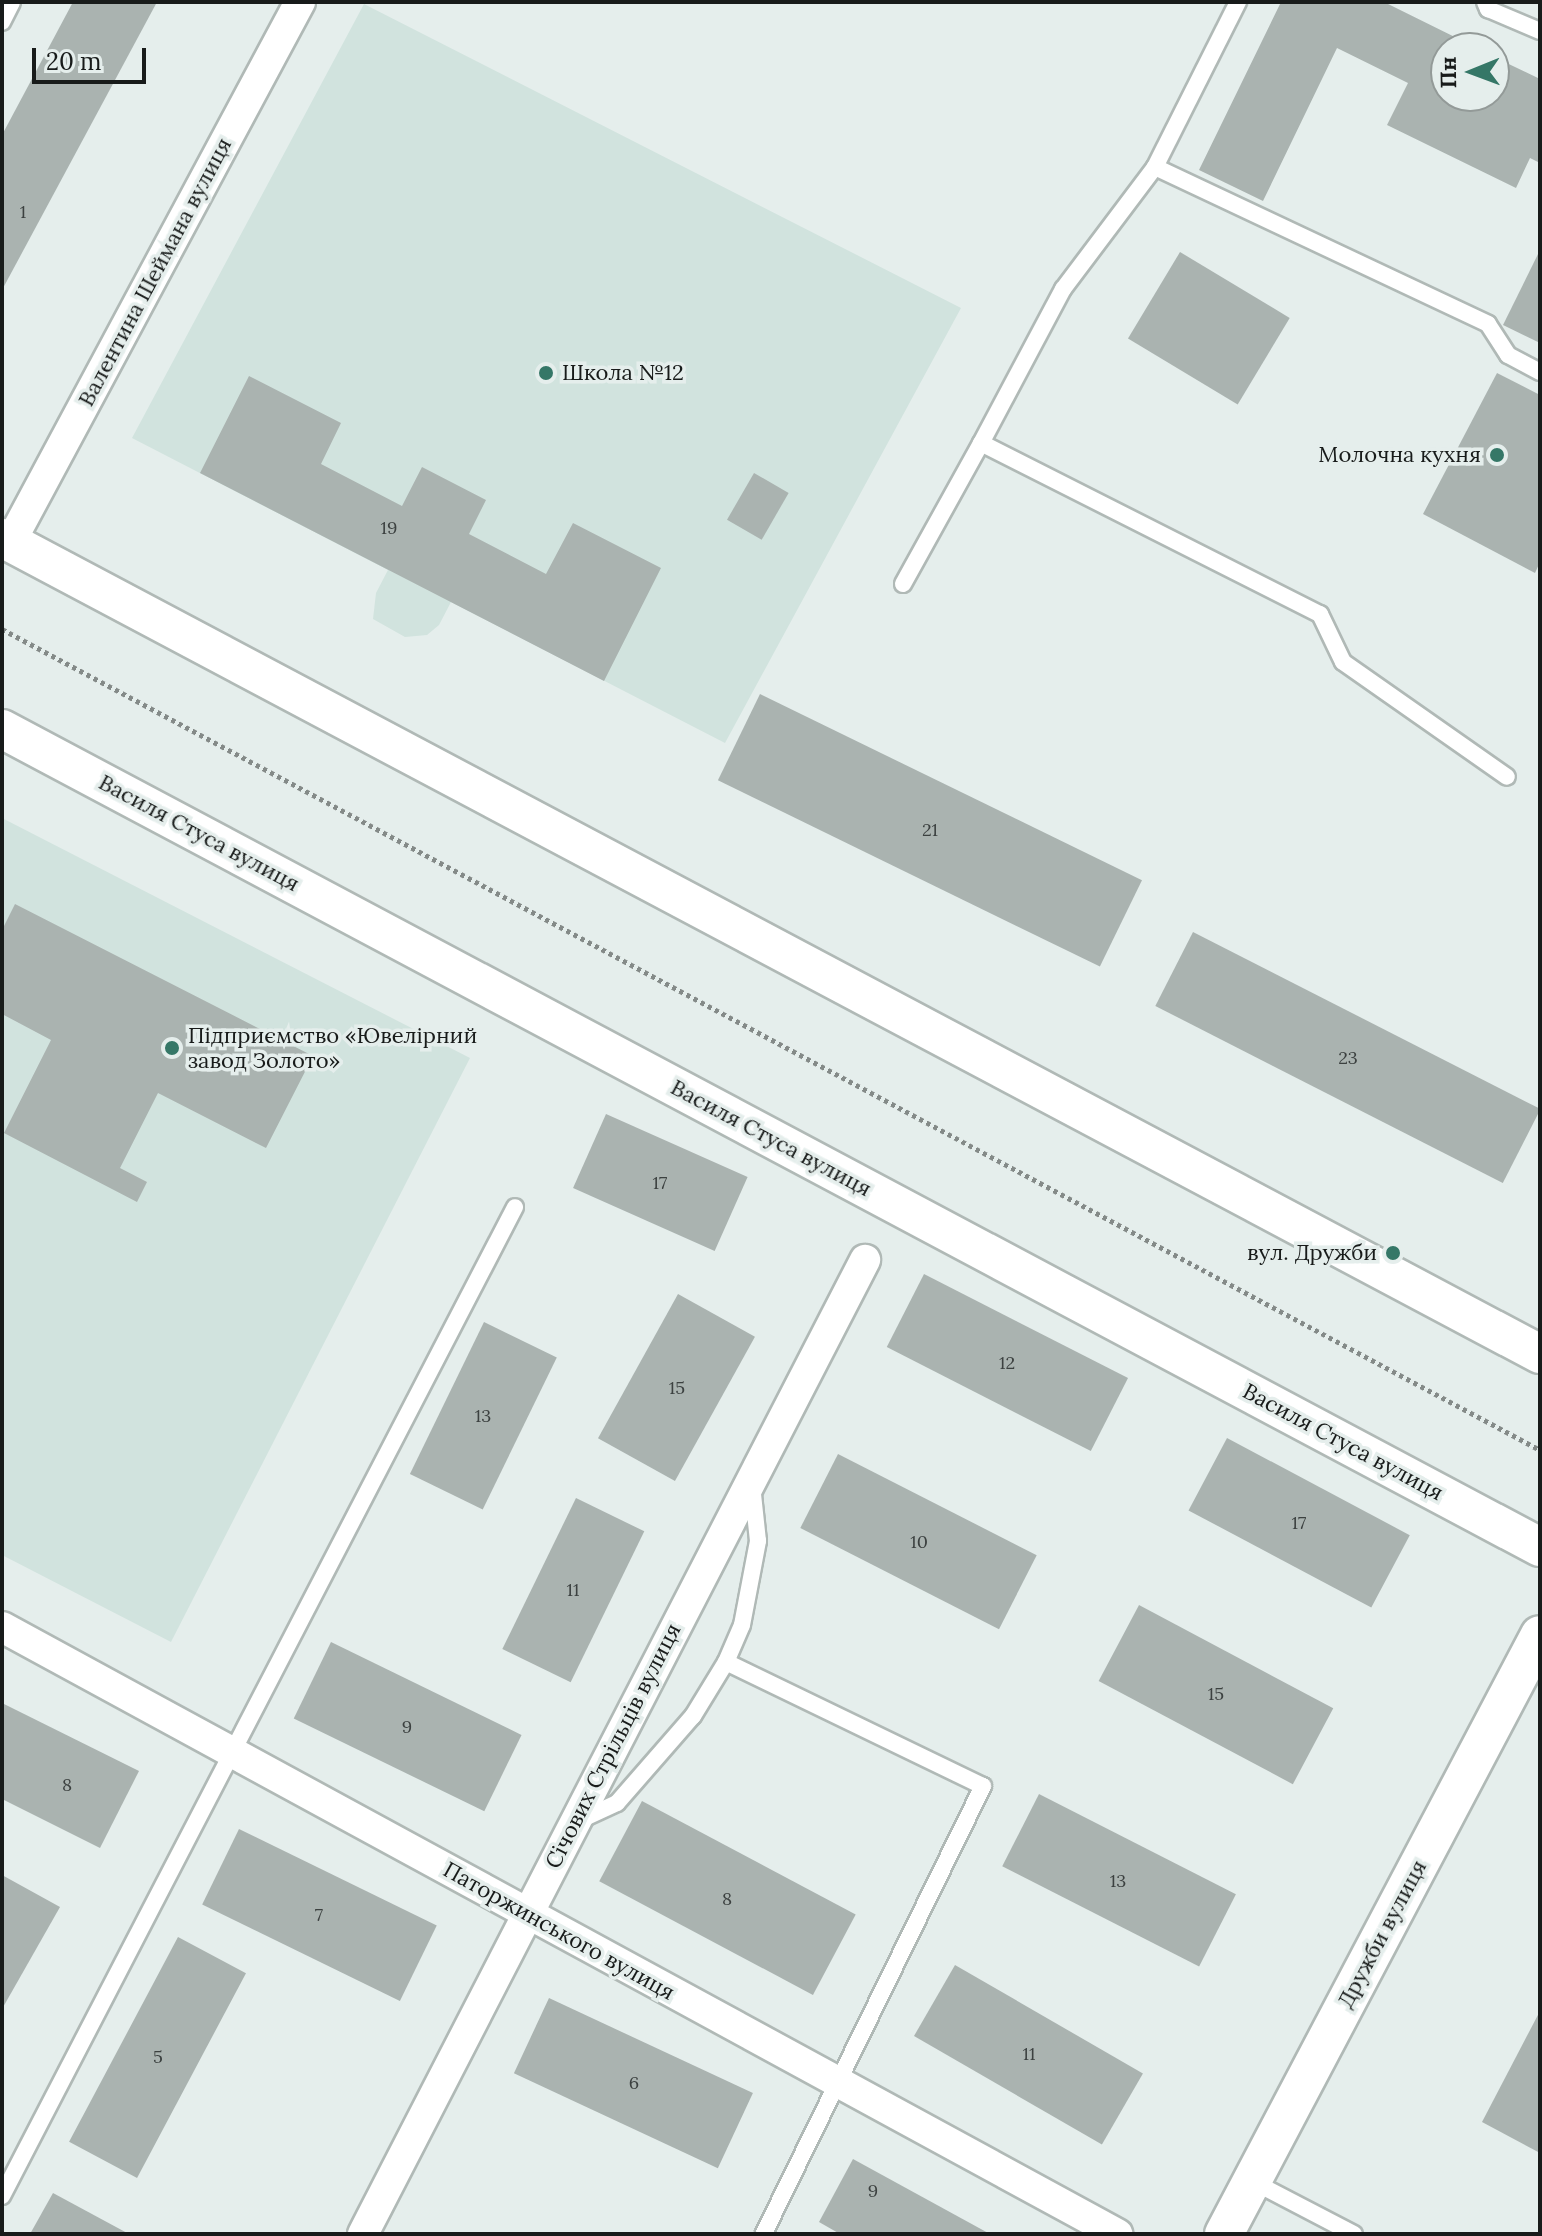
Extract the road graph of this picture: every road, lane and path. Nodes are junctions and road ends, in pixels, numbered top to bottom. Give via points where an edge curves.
1 (12, 2) edge
2 (300, 2) edge
3 (1238, 2) edge
4 (1485, 2) edge
5 (2, 22) edge
6 (1540, 31) edge
7 (1155, 167) junction
8 (1540, 372) edge
9 (981, 443) junction
10 (6, 541) edge
11 (903, 584) dead end
12 (2, 629) edge
13 (2, 729) edge
14 (1507, 777) dead end
15 (515, 1207) dead end
16 (865, 1260) dead end
17 (1540, 1354) edge
18 (1540, 1450) edge
19 (751, 1480) junction
20 (1540, 1547) edge
21 (2, 1627) edge
22 (1540, 1635) edge
23 (726, 1662) junction
24 (232, 1753) junction
25 (573, 1823) junction
26 (526, 1913) junction
27 (838, 2083) junction
28 (1252, 2181) junction
29 (2, 2196) edge
30 (363, 2234) edge
31 (764, 2234) edge
32 (1117, 2234) edge
33 (1224, 2234) edge
34 (1354, 2234) edge

1 - 5 lane
2 - 10 street, Валентина Шеймана вулиця
3 - 7 lane
4 - 6 lane via 1488,9
7 - 8 lane via 1488,324 1508,355
7 - 9 lane via 1063,289
9 - 11 lane
9 - 14 lane via 1320,614 1343,662
10 - 17 street
12 - 18 path
13 - 20 street, Василя Стуса вулиця
15 - 24 lane
16 - 19 street, Січових Стрільців вулиця
19 - 23 lane via 758,1541 742,1625
19 - 25 street, Січових Стрільців вулиця
21 - 24 street, Паторжинського вулиця
22 - 28 street, Дружби вулиця
23 - 25 lane via 693,1716 617,1803
23 - 27 lane via 983,1786
24 - 26 street, Паторжинського вулиця
24 - 29 lane
25 - 26 street, Січових Стрільців вулиця
26 - 27 street, Паторжинського вулиця
26 - 30 street, Січових Стрільців вулиця
27 - 31 lane
27 - 32 street, Паторжинського вулиця
28 - 33 street, Дружби вулиця
28 - 34 lane

